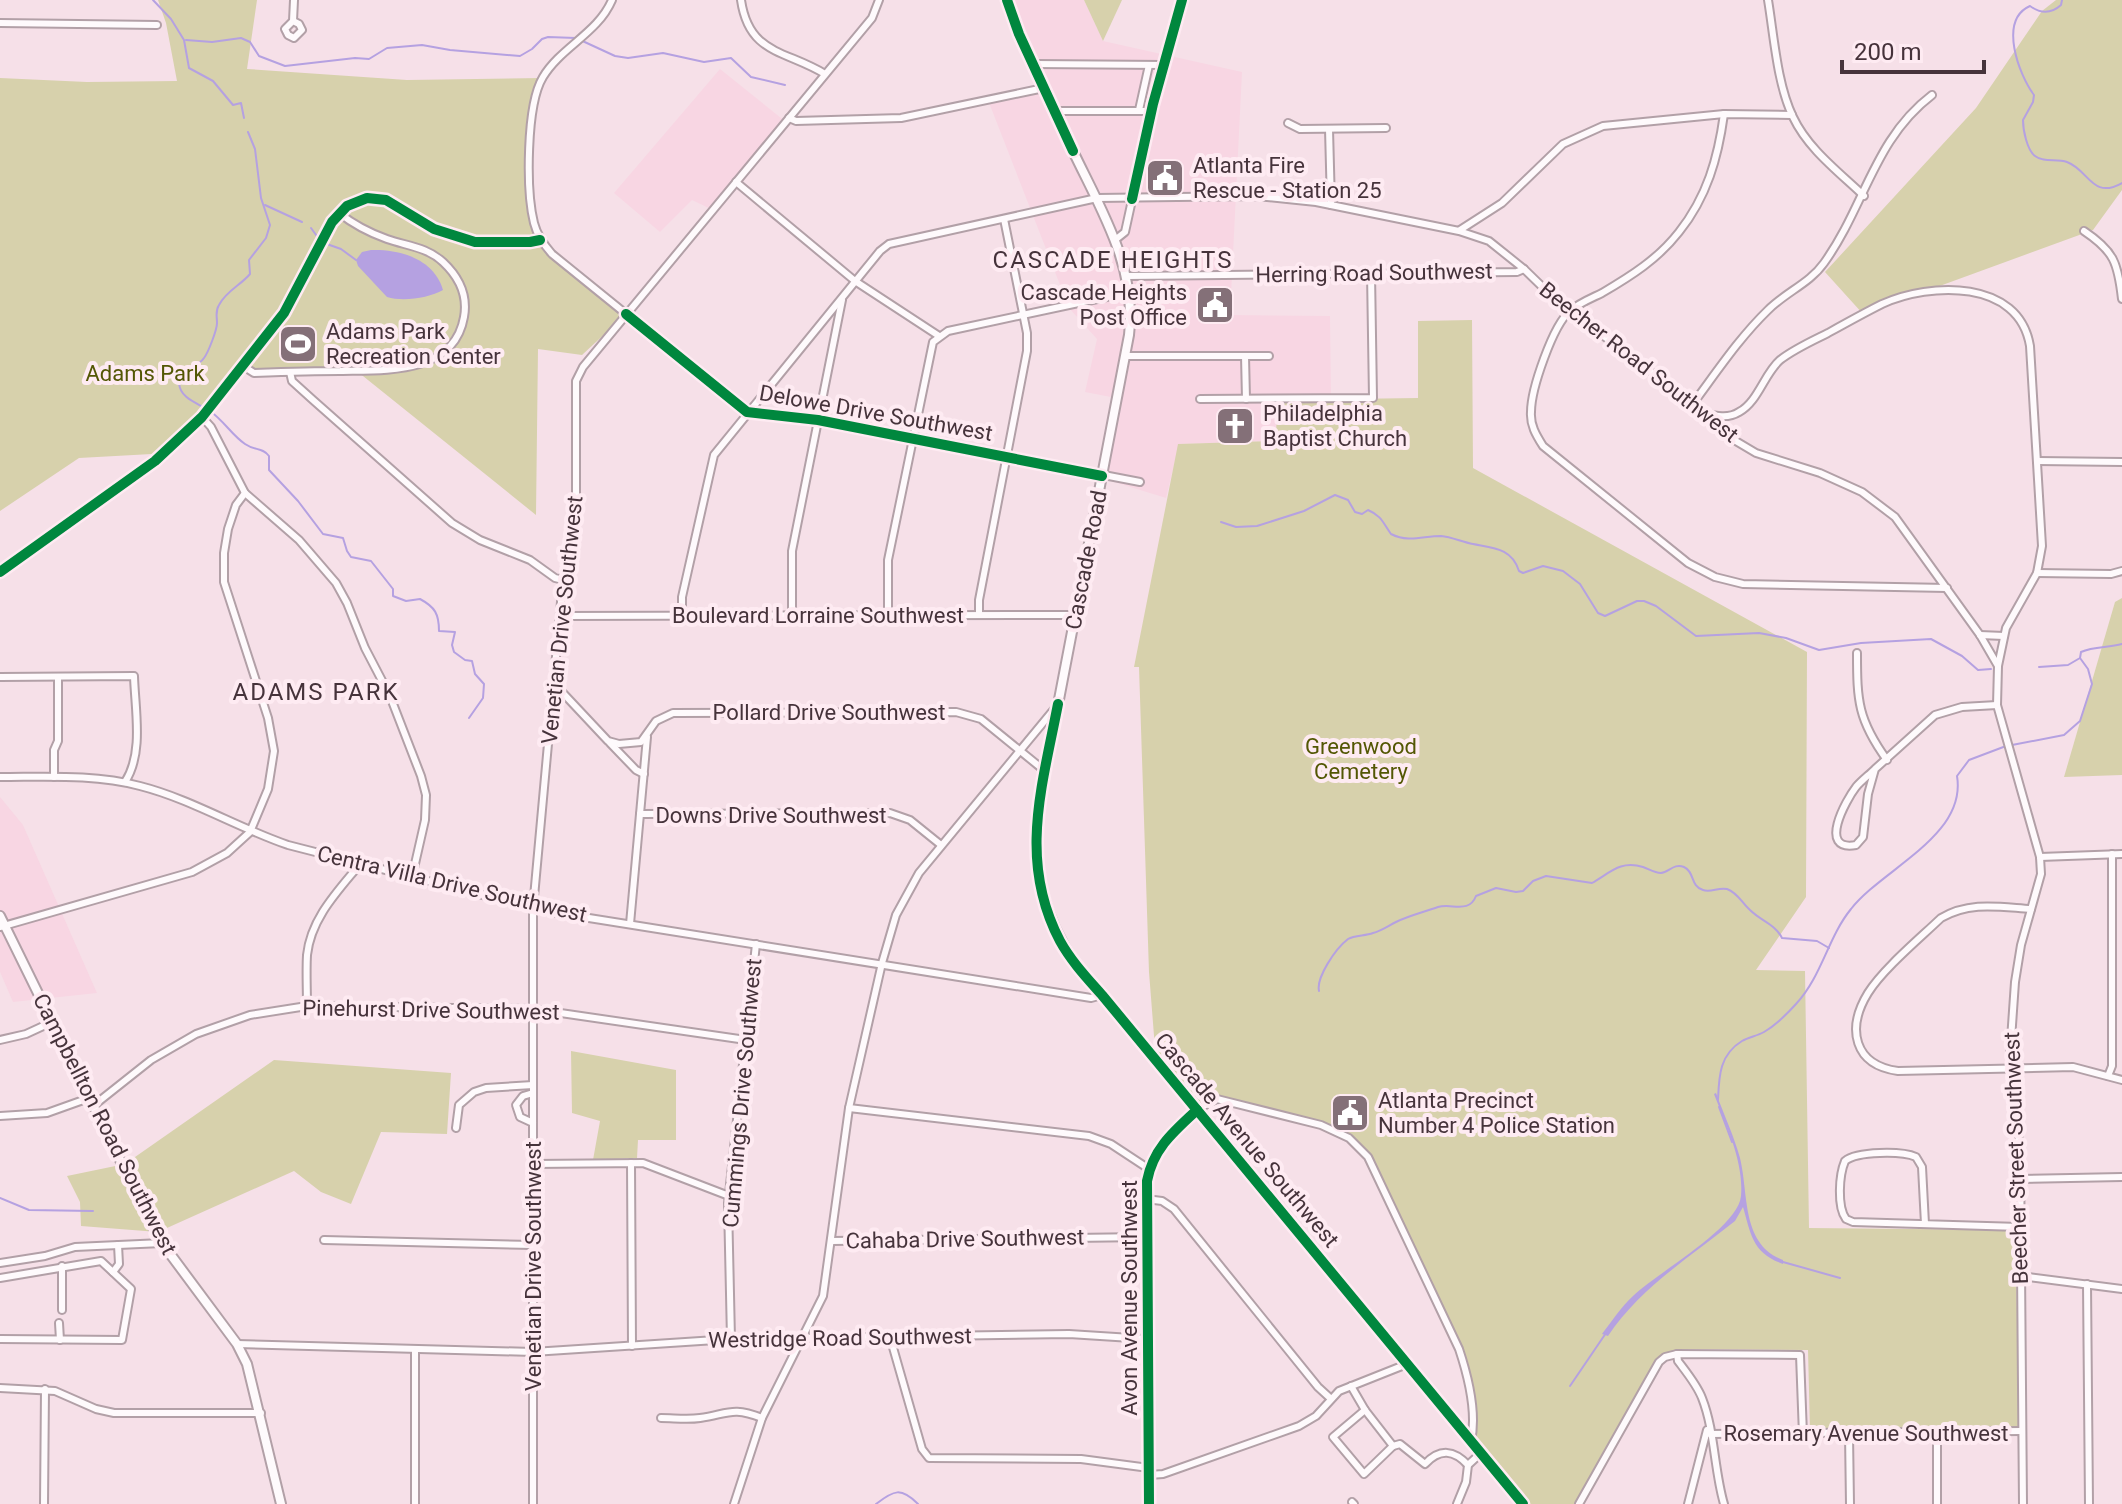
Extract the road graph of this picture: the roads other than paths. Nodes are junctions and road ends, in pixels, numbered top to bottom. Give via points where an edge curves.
1 (294, 0) edge
2 (612, 0) edge
3 (741, 0) edge
4 (879, 0) edge
5 (1007, 0) edge
6 (1182, 0) edge
7 (1768, 0) edge
8 (293, 21) dead end
9 (0, 23) edge
10 (157, 25) dead end
11 (1033, 64) junction
12 (1149, 65) junction
13 (1164, 65) junction
14 (825, 74) junction
15 (1044, 88) junction
16 (1932, 95) dead end
17 (1139, 110) junction
18 (1054, 111) junction
19 (1151, 111) junction
20 (1724, 114) junction
21 (1792, 115) junction
22 (789, 118) junction
23 (1288, 123) dead end
24 (1386, 128) dead end
25 (1329, 129) junction
26 (736, 182) junction
27 (1864, 196) junction
28 (1097, 198) junction
29 (1132, 199) junction
30 (1331, 205) junction
31 (339, 213) junction
32 (1004, 219) junction
33 (1459, 231) junction
34 (2084, 231) dead end
35 (540, 240) junction
36 (1115, 240) junction
37 (1524, 269) junction
38 (1371, 273) junction
39 (1127, 276) junction
40 (855, 281) junction
41 (1130, 292) junction
42 (842, 296) junction
43 (2122, 299) edge
44 (1569, 311) junction
45 (626, 314) junction
46 (1024, 315) junction
47 (939, 336) junction
48 (1126, 356) junction
49 (1245, 356) junction
50 (1269, 356) dead end
51 (243, 366) junction
52 (290, 372) junction
53 (1200, 399) dead end
54 (1246, 399) junction
55 (1692, 405) junction
56 (747, 412) junction
57 (1700, 412) junction
58 (202, 417) junction
59 (818, 420) junction
60 (913, 438) junction
61 (1007, 457) junction
62 (2037, 461) junction
63 (2122, 462) edge
64 (1102, 476) junction
65 (1140, 482) dead end
66 (245, 493) junction
67 (2122, 571) edge
68 (0, 572) edge
69 (2037, 573) junction
70 (563, 580) junction
71 (1947, 588) junction
72 (888, 614) junction
73 (979, 614) junction
74 (792, 615) junction
75 (1076, 615) junction
76 (561, 616) junction
77 (682, 616) junction
78 (1980, 635) junction
79 (2004, 636) junction
80 (1857, 653) dead end
81 (1992, 654) junction
82 (1998, 666) junction
83 (0, 677) edge
84 (58, 677) junction
85 (554, 687) junction
86 (1058, 704) junction
87 (1997, 705) junction
88 (647, 737) junction
89 (608, 741) junction
90 (1021, 751) junction
91 (1887, 760) junction
92 (1046, 767) junction
93 (1875, 769) junction
94 (644, 774) junction
95 (0, 777) edge
96 (54, 777) junction
97 (125, 782) junction
98 (640, 814) junction
99 (250, 832) junction
100 (941, 845) junction
101 (2112, 854) junction
102 (2122, 854) edge
103 (2040, 857) junction
104 (360, 864) junction
105 (412, 877) junction
106 (533, 908) junction
107 (2031, 909) junction
108 (0, 916) edge
109 (630, 924) junction
110 (2, 926) edge
111 (756, 944) junction
112 (882, 963) junction
113 (1102, 995) junction
114 (307, 1006) junction
115 (533, 1009) junction
116 (52, 1022) junction
117 (0, 1040) edge
118 (746, 1040) junction
119 (2010, 1069) junction
120 (2108, 1076) junction
121 (2122, 1080) edge
122 (533, 1085) junction
123 (533, 1093) junction
124 (91, 1102) junction
125 (849, 1108) junction
126 (1197, 1110) junction
127 (0, 1116) edge
128 (533, 1123) junction
129 (456, 1128) dead end
130 (631, 1163) junction
131 (533, 1164) junction
132 (1149, 1169) junction
133 (2122, 1177) edge
134 (2020, 1179) junction
135 (729, 1196) junction
136 (1146, 1199) junction
137 (1925, 1224) junction
138 (2020, 1227) junction
139 (1146, 1237) junction
140 (324, 1240) dead end
141 (831, 1241) junction
142 (162, 1243) junction
143 (118, 1245) junction
144 (533, 1245) junction
145 (0, 1263) edge
146 (62, 1266) junction
147 (113, 1272) junction
148 (2020, 1276) junction
149 (0, 1278) edge
150 (2087, 1284) junction
151 (2122, 1289) edge
152 (62, 1310) dead end
153 (59, 1323) dead end
154 (890, 1337) junction
155 (803, 1338) junction
156 (0, 1339) edge
157 (731, 1339) junction
158 (1147, 1339) junction
159 (60, 1340) junction
160 (237, 1344) junction
161 (632, 1346) junction
162 (415, 1350) junction
163 (533, 1352) junction
164 (1677, 1354) junction
165 (1407, 1364) junction
166 (1351, 1386) junction
167 (0, 1388) edge
168 (45, 1389) junction
169 (1330, 1398) junction
170 (1365, 1410) junction
171 (261, 1413) junction
172 (661, 1418) dead end
173 (762, 1418) junction
174 (1708, 1425) junction
175 (2022, 1431) junction
176 (1937, 1433) junction
177 (1710, 1434) junction
178 (1849, 1434) junction
179 (1803, 1435) junction
180 (1471, 1441) junction
181 (1393, 1446) junction
182 (1481, 1453) junction
183 (1468, 1465) junction
184 (1149, 1472) junction
185 (44, 1504) edge
186 (281, 1504) edge
187 (415, 1504) edge
188 (533, 1504) edge
189 (734, 1504) edge
190 (1149, 1504) edge
191 (1457, 1504) edge
192 (1523, 1504) edge
193 (1579, 1504) edge
194 (1688, 1504) edge
195 (1724, 1504) edge
196 (1850, 1504) edge
197 (1937, 1504) edge
198 (2023, 1504) edge
199 (2089, 1504) edge

1 - 8 street
2 - 35 street via 598,22 548,69 532,103 531,207
3 - 14 street via 747,24 766,47
4 - 14 street, Venetian Drive Southwest via 872,18
5 - 11 main road, Cascade Road
6 - 13 street
7 - 21 street
9 - 10 street
11 - 12 street
11 - 15 main road, Cascade Road
12 - 13 street
12 - 17 street
13 - 19 street
14 - 22 street, Venetian Drive Southwest
15 - 18 main road, Cascade Road
15 - 22 street via 901,118
16 - 27 street via 1883,149
17 - 18 street
17 - 19 street
18 - 28 main road, Cascade Road
19 - 29 street
20 - 21 street
20 - 33 street via 1587,132 1563,144 1502,203
20 - 44 street via 1713,171 1680,231 1632,276
21 - 27 street via 1813,147
22 - 26 street, Venetian Drive Southwest
23 - 25 street via 1300,129
24 - 25 street
25 - 30 street
26 - 40 street
26 - 45 street, Venetian Drive Southwest
27 - 55 street via 1822,267 1768,310
28 - 29 street, Beecher Road Southwest
28 - 32 street, Beecher Road Southwest
28 - 36 main road, Cascade Road
29 - 30 street, Beecher Road Southwest via 1257,196
29 - 36 street via 1125,232
30 - 33 street, Beecher Road Southwest
31 - 35 street via 357,201 378,198 460,239
31 - 51 street via 284,313
31 - 52 street via 443,261 462,287 463,324 448,349 420,364
32 - 40 street, Beecher Road Southwest via 889,244
32 - 46 street
33 - 37 street, Beecher Road Southwest via 1489,241
34 - 43 street via 2117,263
35 - 45 street, Delowe Drive Southwest
36 - 39 main road, Cascade Road
37 - 38 street, Herring Road Southwest
37 - 44 street, Beecher Road Southwest
38 - 39 street, Herring Road Southwest
38 - 54 street via 1373,398
39 - 41 main road, Cascade Road
40 - 42 street, Beecher Road Southwest
40 - 47 street
41 - 46 street
41 - 48 main road, Cascade Road
42 - 56 street, Beecher Road Southwest
42 - 59 street
44 - 55 street, Beecher Road Southwest
44 - 71 street via 1536,380 1531,411 1536,435 1688,563 1743,584
45 - 56 street, Delowe Drive Southwest
45 - 70 street, Venetian Drive Southwest via 576,381 576,505
46 - 47 street
46 - 61 street via 1027,351
47 - 60 street via 931,349
48 - 49 street
48 - 64 main road, Cascade Road
49 - 50 street
49 - 54 street
51 - 52 street via 254,373
51 - 58 street
52 - 70 street via 292,381 452,523
53 - 54 street
55 - 57 street, Beecher Road Southwest
56 - 59 street, Delowe Drive Southwest
56 - 77 street, Beecher Road Southwest via 709,466
57 - 62 street via 1739,412 1787,355 1883,304 1938,291 1977,292 2005,304 2029,340
57 - 71 street, Beecher Road Southwest via 1756,453 1820,473 1872,498 1895,517
58 - 66 street
58 - 68 street via 155,461
59 - 60 street, Delowe Drive Southwest
59 - 74 street via 792,551
60 - 61 street, Delowe Drive Southwest
60 - 72 street via 888,560
61 - 64 street, Delowe Drive Southwest
61 - 73 street
62 - 63 street
62 - 69 street via 2042,546
64 - 65 street, Delowe Drive Southwest
64 - 75 main road, Cascade Road
66 - 99 street via 228,529 224,582 274,751 268,789
66 - 105 street via 299,540 336,583 390,696 426,795
67 - 69 street
69 - 79 street
70 - 76 street, Venetian Drive Southwest
71 - 78 street, Beecher Road Southwest
72 - 73 street, Boulevard Lorraine Southwest
72 - 74 street, Boulevard Lorraine Southwest
73 - 75 street, Boulevard Lorraine Southwest
74 - 77 street, Boulevard Lorraine Southwest
75 - 86 main road, Cascade Road
76 - 77 street, Boulevard Lorraine Southwest
76 - 85 street, Venetian Drive Southwest
78 - 79 street
78 - 81 street, Beecher Road Southwest
79 - 81 street
79 - 82 street
80 - 91 street via 1859,706
81 - 82 street, Beecher Road Southwest
82 - 87 street, Beecher Road Southwest
83 - 84 street
84 - 96 street
84 - 97 street via 134,676 136,754
85 - 89 street
85 - 106 street, Venetian Drive Southwest
86 - 90 street
86 - 92 main road, Cascade Road
87 - 91 street via 1935,715
87 - 103 street, Beecher Road Southwest
88 - 89 street via 631,744
88 - 90 street, Pollard Drive Southwest via 656,721 673,713 956,712 981,719
88 - 94 street
89 - 94 street
90 - 92 street, Pollard Drive Southwest
90 - 100 street
91 - 93 street
92 - 113 main road, Cascade Avenue Southwest via 1035,837 1041,892 1062,943
93 - 93 street via 1841,812 1836,834 1845,846 1856,845 1863,837
94 - 98 street
95 - 96 street, Centra Villa Drive Southwest
96 - 97 street, Centra Villa Drive Southwest
97 - 99 street, Centra Villa Drive Southwest
98 - 100 street, Downs Drive Southwest via 890,813 910,820
98 - 109 street
99 - 104 street, Centra Villa Drive Southwest
99 - 110 street via 227,853 192,872
100 - 112 street via 903,900
101 - 102 street
101 - 103 street
101 - 120 street
103 - 107 street, Beecher Road Southwest
104 - 105 street, Centra Villa Drive Southwest
104 - 114 street via 314,930 307,957
105 - 106 street, Centra Villa Drive Southwest
106 - 109 street, Centra Villa Drive Southwest
106 - 115 street, Venetian Drive Southwest
107 - 119 street, Beecher Street Southwest via 2015,982
107 - 119 street via 1973,905 1941,918 1873,986 1857,1023 1861,1052 1882,1069
108 - 110 main road, Campbellton Road Southwest
109 - 111 street, Centra Villa Drive Southwest
110 - 116 main road, Campbellton Road Southwest
111 - 112 street, Centra Villa Drive Southwest
111 - 118 street, Cummings Drive Southwest
112 - 113 street, Centra Villa Drive Southwest via 1091,998
112 - 125 street
113 - 126 main road, Cascade Avenue Southwest
114 - 115 street, Pinehurst Drive Southwest
114 - 124 street, Pinehurst Drive Southwest via 250,1015 196,1034
115 - 118 street, Pinehurst Drive Southwest
115 - 122 street, Venetian Drive Southwest
116 - 117 street
116 - 124 main road, Campbellton Road Southwest
118 - 135 street, Cummings Drive Southwest
119 - 120 street via 2073,1067
119 - 134 street, Beecher Street Southwest
120 - 121 street
122 - 123 street, Venetian Drive Southwest
122 - 129 street via 474,1092 459,1105
123 - 128 street, Venetian Drive Southwest
123 - 128 street via 516,1105 520,1117
124 - 127 street, Pinehurst Drive Southwest via 47,1113
124 - 142 main road, Campbellton Road Southwest
125 - 132 street via 1089,1136
125 - 141 street
126 - 132 street, Avon Avenue Southwest via 1163,1143
126 - 165 main road, Cascade Avenue Southwest
126 - 180 street via 1220,1098 1299,1118 1349,1138 1368,1157 1459,1349 1473,1421
128 - 131 street, Venetian Drive Southwest
130 - 131 street
130 - 135 street via 655,1166
130 - 161 street
131 - 144 street, Venetian Drive Southwest
132 - 136 street, Avon Avenue Southwest
133 - 134 street
134 - 138 street, Beecher Street Southwest
135 - 157 street, Cummings Drive Southwest
136 - 139 street, Avon Avenue Southwest
136 - 169 street via 1174,1209
137 - 137 street via 1846,1219 1841,1210 1845,1161 1858,1154 1916,1157 1922,1167
137 - 138 street
138 - 148 street, Beecher Street Southwest
139 - 141 street, Cahaba Drive Southwest
139 - 158 street, Avon Avenue Southwest
140 - 144 street
141 - 155 street via 823,1296
142 - 143 street
142 - 160 main road, Campbellton Road Southwest
143 - 145 street via 75,1247
143 - 147 street via 119,1264
144 - 163 street, Venetian Drive Southwest
146 - 147 street via 101,1261
146 - 149 street
146 - 152 street
147 - 159 street via 131,1289 122,1340
148 - 150 street
148 - 175 street, Beecher Street Southwest
150 - 151 street
150 - 199 street
153 - 159 street
154 - 155 street, Westridge Road Southwest
154 - 158 street, Westridge Road Southwest via 1069,1334
154 - 184 street via 929,1458 1081,1459
155 - 157 street, Westridge Road Southwest
155 - 173 street
156 - 159 street
157 - 161 street, Westridge Road Southwest
158 - 184 street, Avon Avenue Southwest
160 - 162 street, Westridge Road Southwest
160 - 171 main road, Campbellton Road Southwest
161 - 163 street, Westridge Road Southwest
162 - 163 street, Westridge Road Southwest
162 - 187 street
163 - 188 street, Venetian Drive Southwest
164 - 174 street via 1702,1397
164 - 179 street via 1800,1355
164 - 193 street via 1659,1362
165 - 166 street
165 - 180 main road, Cascade Avenue Southwest
166 - 169 street
166 - 170 street
167 - 168 street
168 - 171 street via 114,1413
168 - 185 street
169 - 184 street via 1299,1426 1163,1474
170 - 181 street
170 - 181 street via 1333,1437 1350,1459 1364,1474
171 - 186 main road, Campbellton Road Southwest
172 - 173 street via 699,1418 726,1411
173 - 189 street
174 - 177 street
174 - 194 street
175 - 176 street, Rosemary Avenue Southwest
175 - 198 street, Beecher Street Southwest
176 - 178 street, Rosemary Avenue Southwest
176 - 197 street
177 - 179 street, Rosemary Avenue Southwest
177 - 195 street
178 - 179 street, Rosemary Avenue Southwest
178 - 196 street
180 - 182 main road, Cascade Avenue Southwest
181 - 183 street via 1400,1444 1425,1464 1445,1452
182 - 183 street
182 - 192 main road, Cascade Avenue Southwest
183 - 191 street
184 - 190 street, Avon Avenue Southwest

